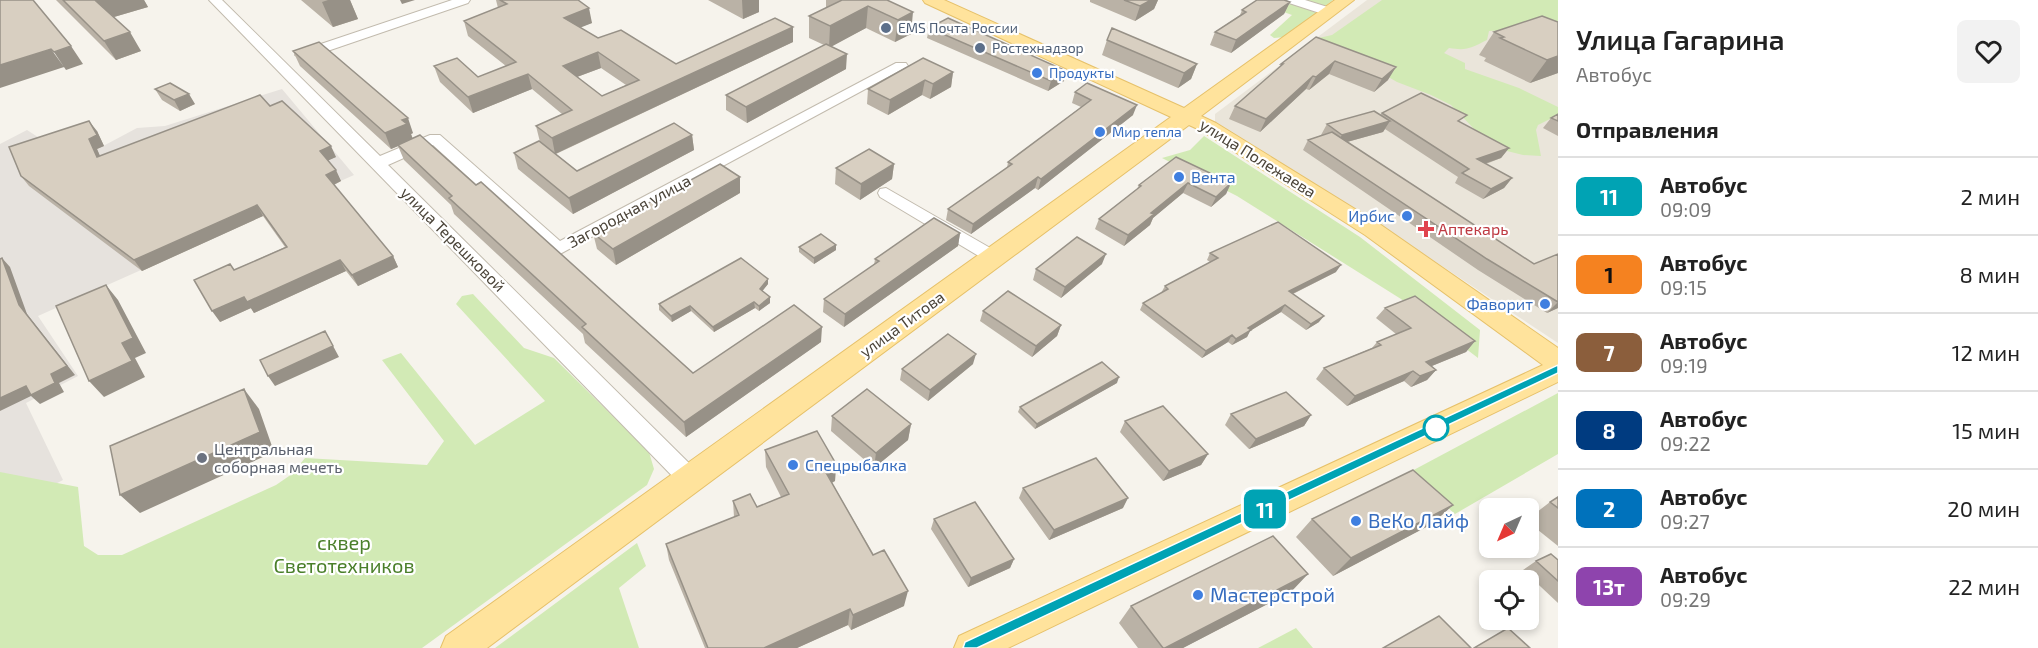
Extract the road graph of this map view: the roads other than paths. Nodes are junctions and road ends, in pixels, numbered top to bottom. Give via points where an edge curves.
1 (216, 0) edge
2 (464, 0) edge
3 (931, 0) edge
4 (1293, 0) edge
5 (1346, 0) edge
6 (1329, 12) junction
7 (279, 62) junction
8 (901, 66) dead end
9 (1188, 116) junction
10 (378, 163) junction
11 (886, 193) dead end
12 (993, 257) junction
13 (1558, 362) edge
14 (1558, 370) edge
15 (690, 478) junction
16 (458, 648) edge
17 (971, 648) edge

1 - 7 street, улица Терешковой
2 - 7 street
3 - 9 main road, улица Полежаева
4 - 6 street
5 - 6 main road, улица Титова
6 - 9 main road, улица Титова
7 - 10 street, улица Терешковой
8 - 10 street, Загородная улица via 558,249 435,138
9 - 12 main road, улица Титова
9 - 13 main road, улица Полежаева via 1373,230
10 - 15 street, улица Терешковой
11 - 12 street
12 - 15 main road, улица Титова
14 - 17 main road
15 - 16 main road, улица Титова

